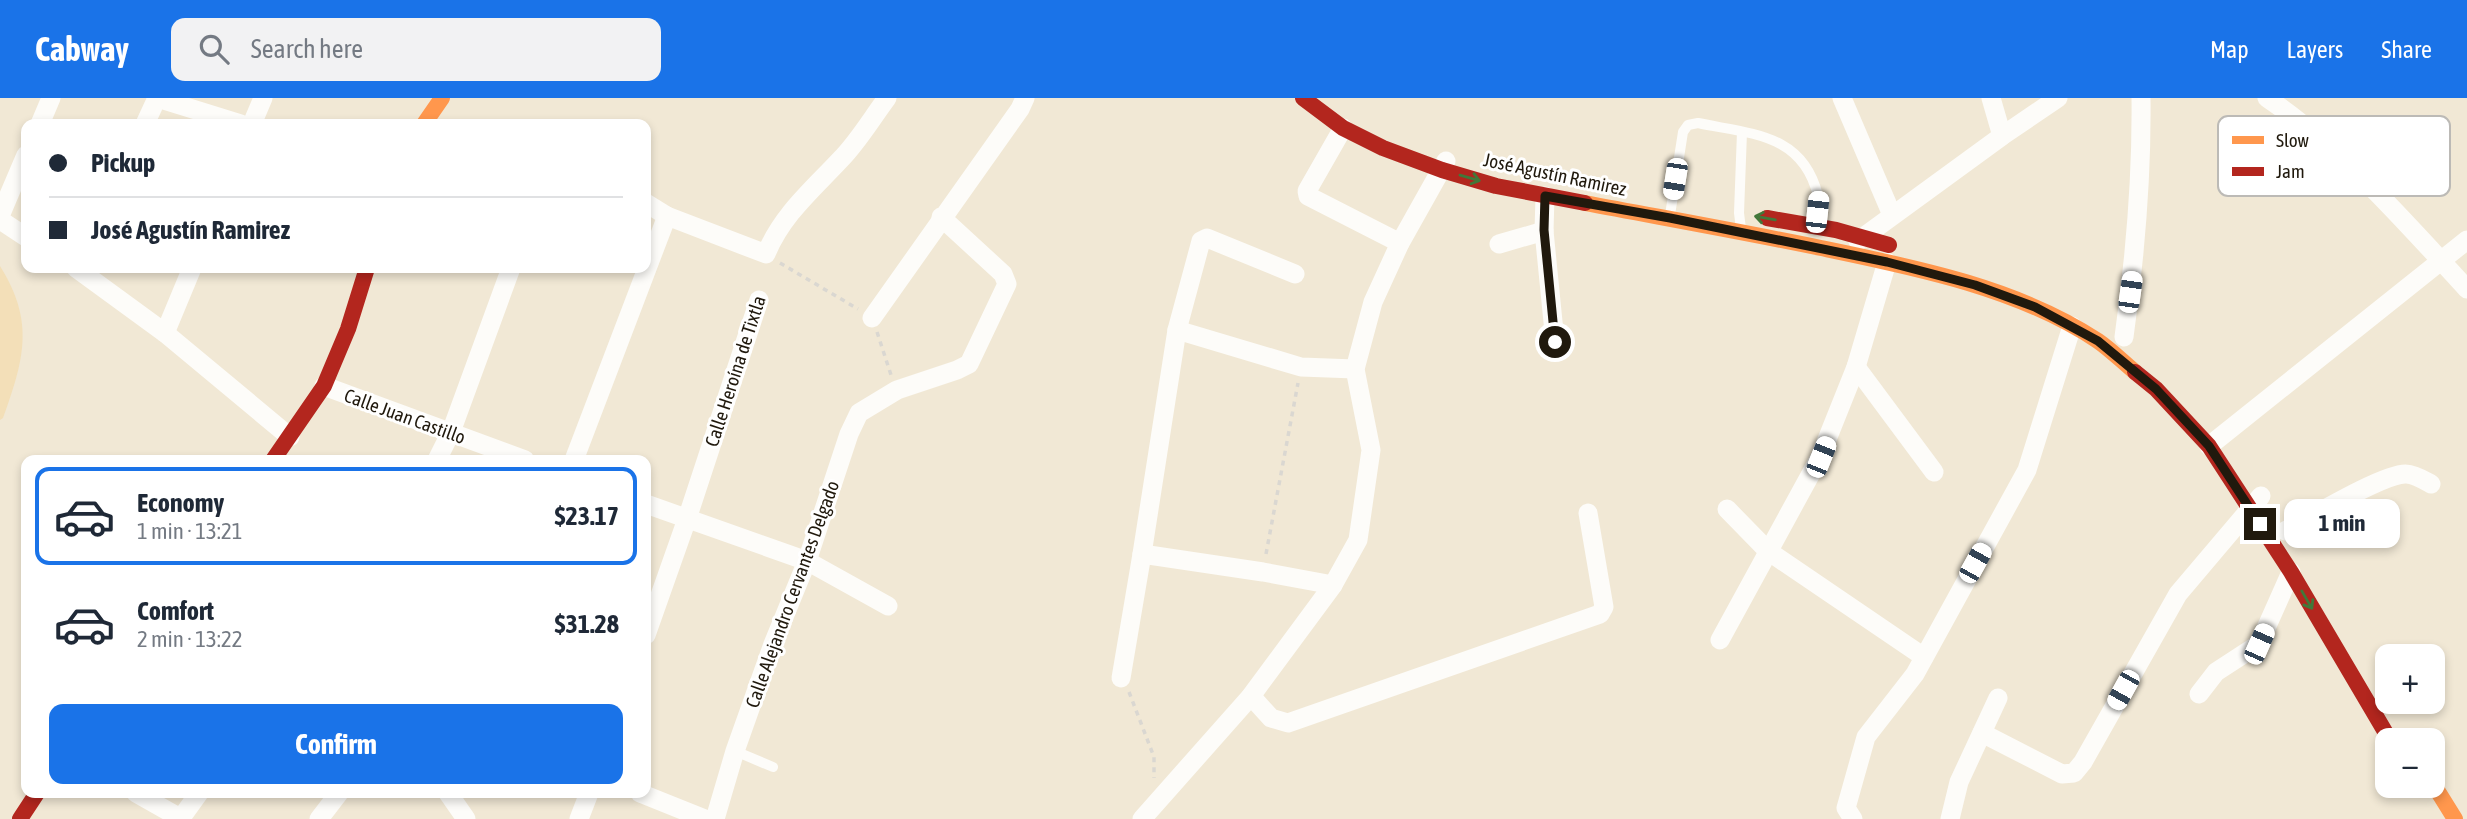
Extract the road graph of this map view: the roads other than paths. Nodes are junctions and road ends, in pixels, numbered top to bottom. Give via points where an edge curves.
1 (51, 98) edge
2 (157, 98) edge
3 (263, 98) edge
4 (442, 98) edge
5 (887, 98) edge
6 (1025, 98) edge
7 (1303, 98) edge
8 (1329, 98) edge
9 (1842, 98) edge
10 (1991, 98) edge
11 (2058, 98) edge
12 (2141, 98) edge
13 (2267, 98) edge
14 (2293, 116) edge
15 (42, 119) edge
16 (147, 119) edge
17 (225, 119) edge
18 (254, 119) edge
19 (432, 119) edge
20 (1343, 128) junction
21 (1742, 132) junction
22 (2002, 136) junction
23 (1445, 163) junction
24 (21, 167) edge
25 (1590, 187) dead end
26 (1545, 196) junction
27 (2378, 196) edge
28 (651, 206) edge
29 (1672, 207) junction
30 (1732, 212) junction
31 (1892, 215) junction
32 (667, 216) junction
33 (941, 217) junction
34 (0, 218) edge
35 (1815, 226) junction
36 (1544, 230) junction
37 (1742, 232) junction
38 (21, 233) edge
39 (1862, 238) junction
40 (2467, 240) edge
41 (1401, 243) junction
42 (1499, 244) dead end
43 (1813, 247) junction
44 (1907, 250) dead end
45 (1840, 254) junction
46 (651, 258) edge
47 (2440, 260) junction
48 (1887, 262) junction
49 (85, 273) edge
50 (190, 273) edge
51 (365, 273) edge
52 (509, 273) edge
53 (645, 273) edge
54 (1295, 274) dead end
55 (2001, 276) dead end
56 (2467, 289) edge
57 (2052, 298) dead end
58 (759, 300) dead end
59 (872, 318) road end
60 (2106, 325) dead end
61 (2071, 326) junction
62 (1177, 330) junction
63 (165, 333) junction
64 (1555, 342) dead end
65 (2128, 342) joint
66 (1856, 367) junction
67 (1355, 369) junction
68 (324, 386) junction
69 (451, 432) junction
70 (2214, 436) junction
71 (290, 437) junction
72 (277, 455) edge
73 (440, 455) edge
74 (512, 455) edge
75 (576, 455) edge
76 (2241, 466) dead end
77 (1934, 472) dead end
78 (2431, 484) dead end
79 (2255, 497) junction
80 (651, 506) edge
81 (1727, 509) dead end
82 (1588, 513) dead end
83 (687, 519) junction
84 (2292, 550) junction
85 (1768, 551) junction
86 (1142, 554) junction
87 (807, 561) junction
88 (1333, 585) junction
89 (888, 606) dead end
90 (651, 621) edge
91 (1720, 640) dead end
92 (1924, 657) junction
93 (2360, 676) junction
94 (1121, 678) road end
95 (2199, 694) dead end
96 (1251, 696) junction
97 (1998, 698) dead end
98 (2384, 728) edge
99 (2398, 728) edge
100 (1982, 733) junction
101 (735, 751) junction
102 (773, 767) dead end
103 (651, 797) edge
104 (34, 798) edge
105 (145, 798) edge
106 (196, 798) edge
107 (335, 798) edge
108 (451, 798) edge
109 (587, 798) edge
110 (2424, 798) edge
111 (2442, 798) edge
112 (461, 817) edge
113 (20, 819) edge
114 (181, 819) edge
115 (319, 819) edge
116 (579, 819) edge
117 (705, 819) edge
118 (715, 819) edge
119 (1142, 819) edge
120 (1853, 819) edge
121 (1950, 819) edge
122 (2437, 819) edge
123 (2455, 819) edge

1 - 15 street
2 - 16 street
2 - 17 street
3 - 18 street
4 - 19 main road
5 - 32 street via 842,158 775,233 766,254
6 - 33 street
7 - 20 main road, José Agustín Ramirez
8 - 23 main road, José Agustín Ramirez via 1380,133
9 - 31 street
10 - 22 street
11 - 22 street
12 - 65 street
13 - 14 street
20 - 23 main road, José Agustín Ramirez via 1382,148
20 - 41 street via 1308,196
21 - 29 lane via 1698,122 1688,125 1683,132
21 - 30 lane
21 - 35 lane via 1772,138 1793,150 1818,197
22 - 31 street
23 - 25 main road, José Agustín Ramirez
23 -> 26 main road, José Agustín Ramirez via 1496,186
23 - 41 street
24 - 34 street
26 - 29 main road, José Agustín Ramirez
26 - 36 street
27 - 47 street
28 - 32 street
29 - 37 main road, José Agustín Ramirez
35 -> 30 main road
30 - 37 lane
31 - 39 street
32 - 46 street
33 - 59 street
33 - 87 street, Calle Alejandro Cervantes Delgado via 1003,274 1007,284 969,364 897,390 859,413
34 - 38 street
35 - 39 main road
35 - 43 lane
36 - 42 street
36 - 64 street
37 - 43 main road, José Agustín Ramirez
39 - 44 main road
39 - 45 street
40 - 47 street
41 - 67 street via 1373,302
43 - 45 main road, José Agustín Ramirez
45 - 48 main road, José Agustín Ramirez
47 - 56 street
47 - 70 street
48 - 61 main road, José Agustín Ramirez via 1975,285
48 - 66 street
49 - 63 street
50 - 63 street
51 - 68 main road
52 - 69 street
53 - 75 street
54 - 62 street via 1207,239 1201,241
55 - 57 main road
58 - 83 street, Calle Heroína de Tixtla
60 - 65 main road
61 - 70 main road, José Agustín Ramirez via 2098,341
61 - 92 street via 2027,470
62 - 67 street via 1301,367
62 - 86 street
63 - 71 street
66 - 77 street
66 - 85 street via 1821,457
67 - 88 street via 1371,450 1358,540
68 - 69 street, Calle Juan Castillo
68 - 71 main road
69 - 73 street
69 - 74 street, Calle Juan Castillo
70 - 76 main road, José Agustín Ramirez
70 - 79 main road, José Agustín Ramirez
71 - 72 main road
78 - 84 street via 2406,474 2371,486
79 - 84 main road, José Agustín Ramirez
79 - 84 main road, José Agustín Ramirez
79 - 100 street via 2178,594 2074,773 2062,774
80 - 83 street
81 - 85 street
82 - 96 street via 1604,607 1600,614 1288,723 1271,718
83 - 87 street
83 - 90 street, Calle Heroína de Tixtla
84 - 93 main road, José Agustín Ramirez
84 - 95 street via 2259,644 2216,672
85 - 91 street
85 - 92 street
86 - 88 street
86 - 94 street
87 - 89 street
87 - 101 street, Calle Alejandro Cervantes Delgado
88 - 96 street
92 - 120 street via 1866,737 1846,808
93 - 98 main road, José Agustín Ramirez
93 - 99 main road, José Agustín Ramirez
96 - 119 street
97 - 100 street
100 - 121 street via 1959,782
101 - 102 lane
101 - 118 street, Calle Alejandro Cervantes Delgado
103 - 117 street
104 - 113 main road
105 - 114 street
106 - 114 street
107 - 115 street
108 - 112 street
109 - 116 street
110 - 122 main road
111 - 123 main road

